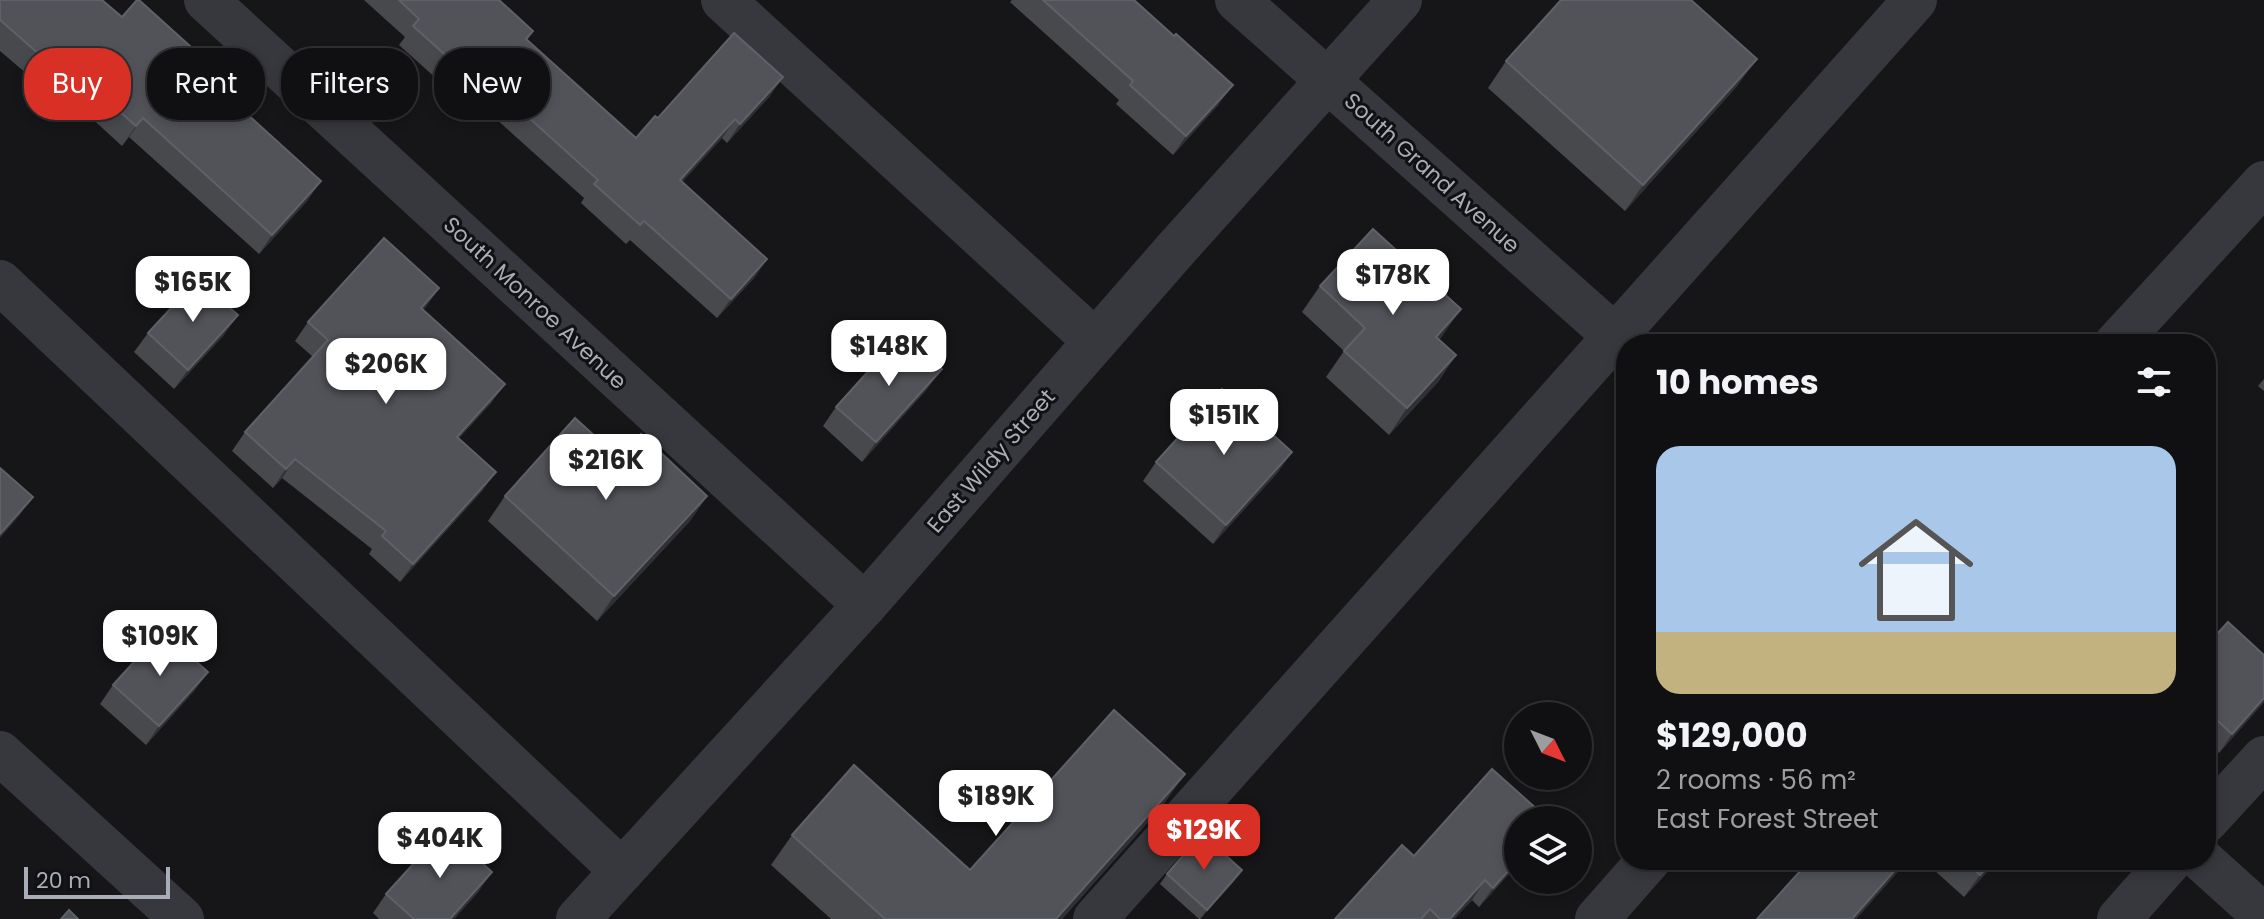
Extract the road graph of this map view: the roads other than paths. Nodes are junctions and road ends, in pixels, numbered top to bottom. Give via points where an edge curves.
1 (206, 0) edge
2 (723, 0) edge
3 (1237, 0) edge
4 (1400, 0) edge
5 (1915, 0) edge
6 (1328, 81) junction
7 (2264, 183) edge
8 (0, 282) edge
9 (1626, 334) edge
10 (2125, 334) edge
11 (1616, 337) edge
12 (1095, 341) junction
13 (1616, 345) edge
14 (865, 605) junction
15 (0, 753) edge
16 (2264, 758) edge
17 (2216, 810) edge
18 (1640, 870) edge
19 (2162, 870) edge
20 (2213, 870) edge
21 (622, 871) junction
22 (2264, 916) edge
23 (182, 919) edge
24 (578, 919) edge
25 (1095, 919) edge
26 (1597, 919) edge
27 (2119, 919) edge

1 - 14 street, South Monroe Avenue
2 - 12 street
3 - 6 street, South Grand Avenue
4 - 6 street, East Wildy Street
5 - 9 street
6 - 11 street, South Grand Avenue
6 - 12 street, East Wildy Street
7 - 10 street
8 - 21 street
12 - 14 street, East Wildy Street
13 - 25 street
14 - 21 street, East Wildy Street
15 - 23 street
16 - 17 street
18 - 26 street
19 - 27 street
20 - 22 street
21 - 24 street, East Wildy Street

